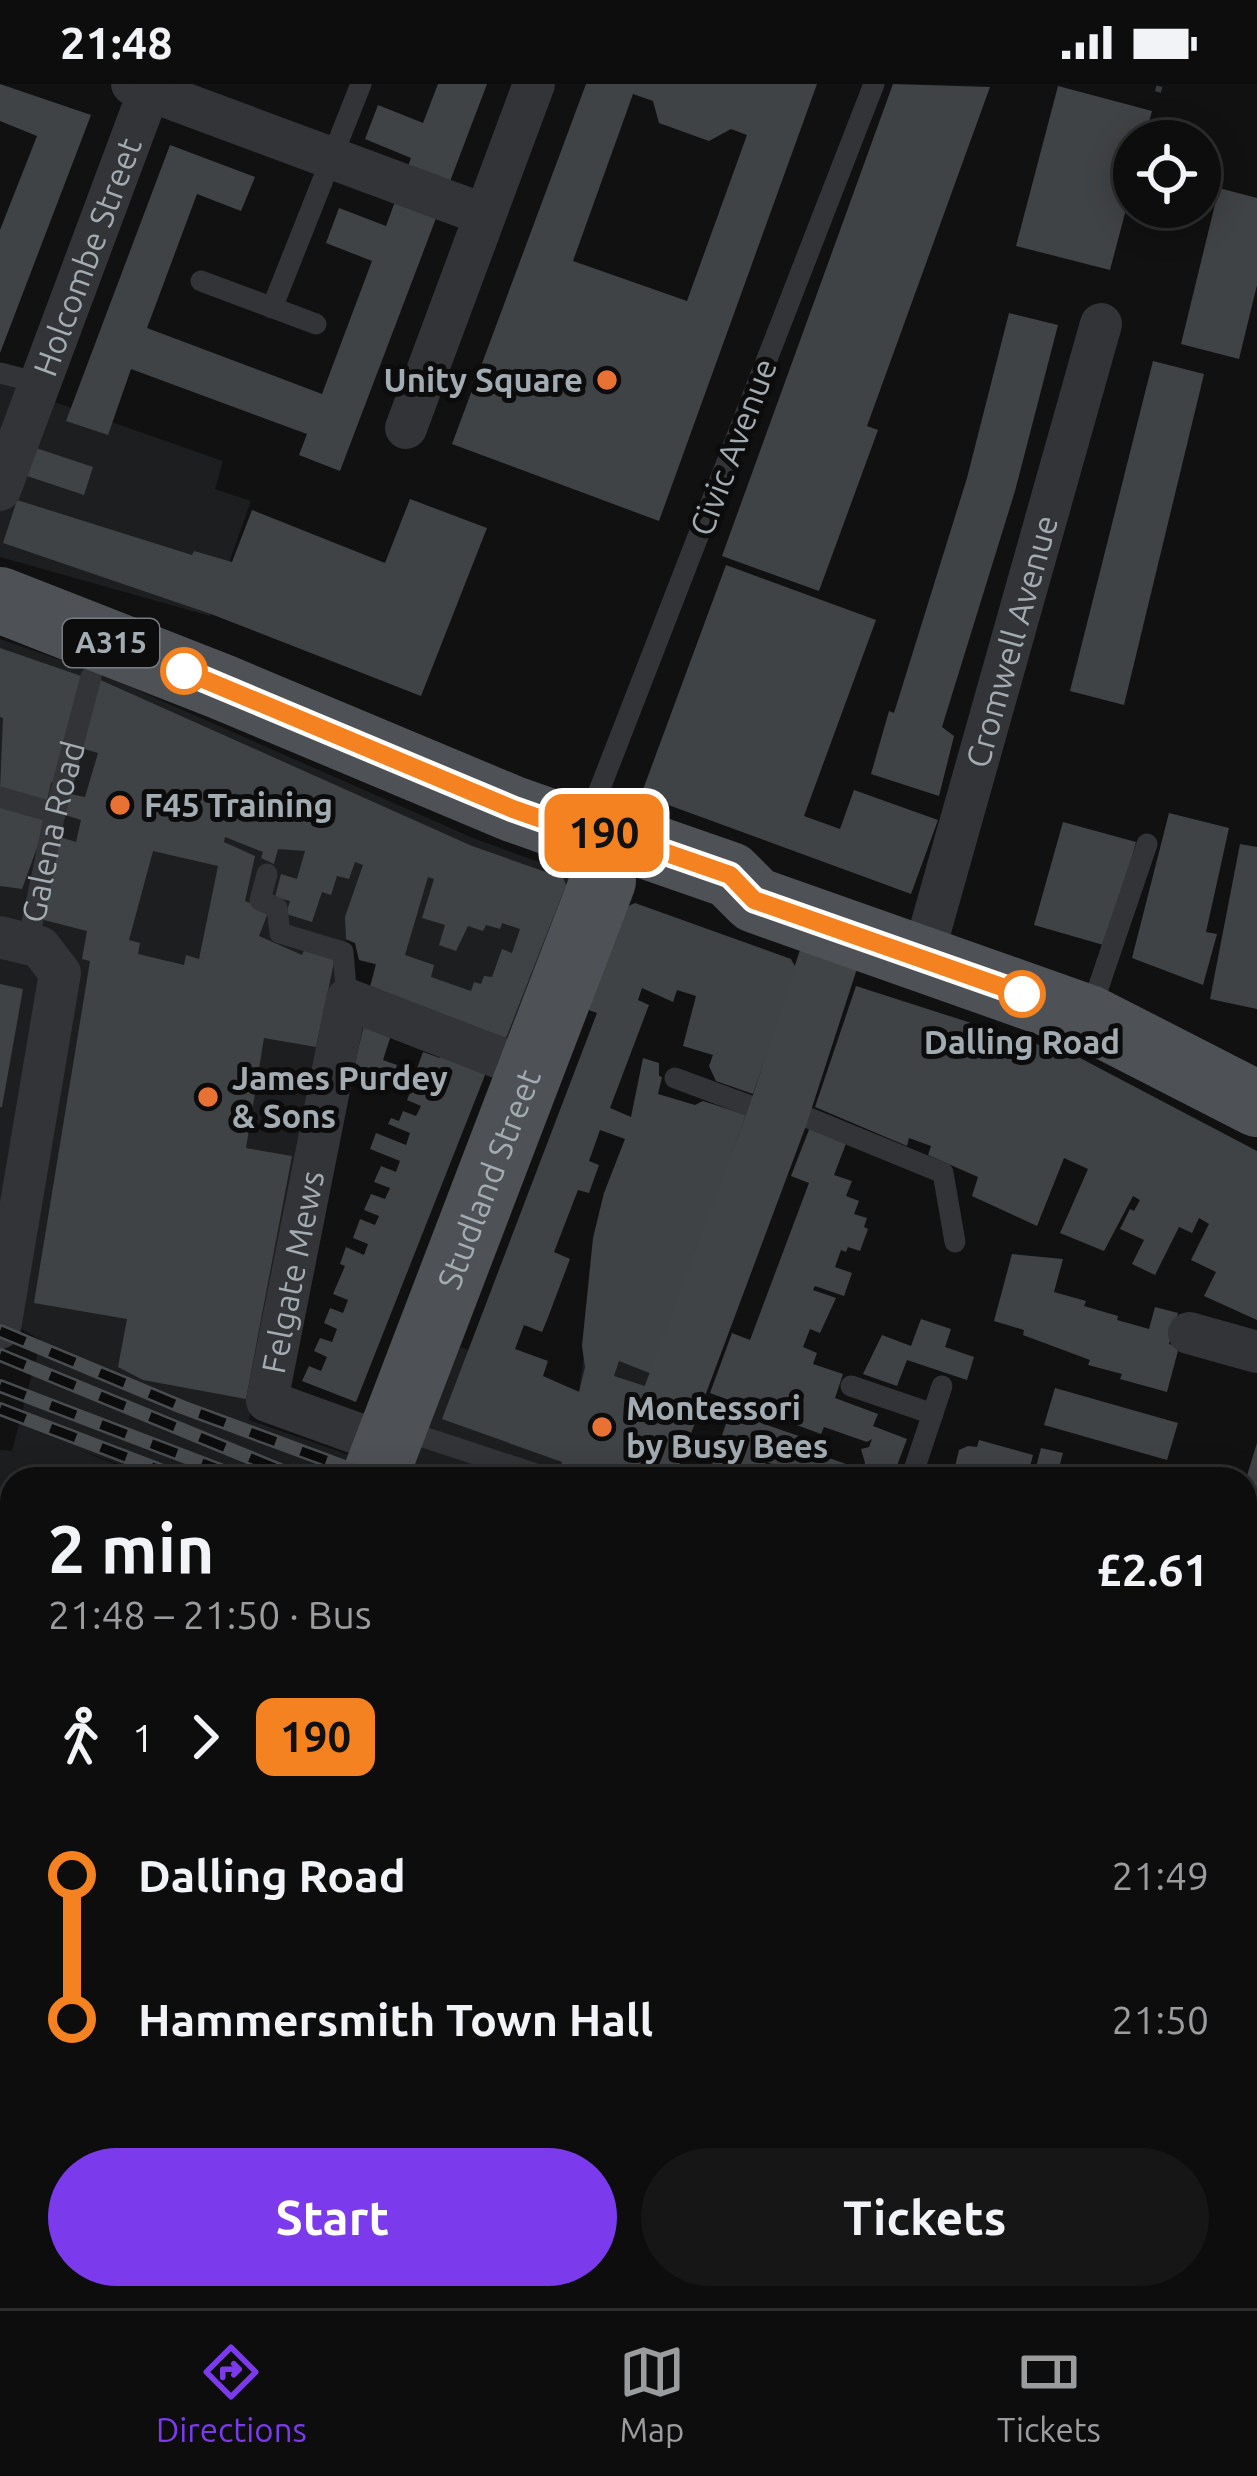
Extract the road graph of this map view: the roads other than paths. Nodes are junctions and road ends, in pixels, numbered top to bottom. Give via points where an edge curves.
1 (362, 84) edge
2 (534, 84) edge
3 (874, 84) edge
4 (140, 87) edge
5 (333, 158) junction
6 (484, 215) junction
7 (201, 281) dead end
8 (272, 308) junction
9 (316, 324) dead end
10 (1102, 325) dead end
11 (19, 378) edge
12 (406, 428) dead end
13 (0, 490) edge
14 (13, 613) edge
15 (91, 677) dead end
16 (0, 797) edge
17 (55, 814) junction
18 (593, 841) junction
19 (1147, 844) dead end
20 (267, 874) dead end
21 (838, 930) junction
22 (14, 940) edge
23 (922, 959) junction
24 (346, 999) junction
25 (1089, 1018) junction
26 (528, 1069) junction
27 (675, 1078) dead end
28 (1257, 1104) edge
29 (780, 1111) junction
30 (955, 1243) dead end
31 (5, 1278) edge
32 (0, 1328) edge
33 (1189, 1333) dead end
34 (1257, 1352) edge
35 (851, 1386) dead end
36 (942, 1386) dead end
37 (933, 1414) junction
38 (384, 1450) edge
39 (492, 1467) edge
40 (646, 1467) edge
41 (915, 1467) edge

1 - 5 lane
2 - 6 street
3 - 18 lane, Civic Avenue
4 - 5 street
4 - 11 street, Holcombe Street
5 - 6 street
5 - 8 lane
6 - 12 street
7 - 8 lane
8 - 9 lane
10 - 23 street, Cromwell Avenue
11 - 13 street, Holcombe Street
14 - 18 main road, A315 via 222,687
15 - 17 lane, Galena Road
16 - 17 lane
17 - 22 lane, Galena Road
18 - 21 main road, A315 via 625,877 720,907 754,900
18 - 26 main road, Studland Street
19 - 25 lane
20 - 24 lane via 260,900 277,908 280,934 343,952
21 - 23 main road, A315
21 - 29 main road
22 - 31 street, Galena Road via 40,947 57,964 60,986
23 - 25 main road, A315
24 - 26 street
24 - 38 street, Felgate Mews via 267,1401
25 - 28 main road, A315
26 - 38 main road, Studland Street
27 - 29 lane
29 - 30 lane via 943,1173
29 - 40 main road
31 - 32 street, Galena Road
33 - 34 street
35 - 37 lane
36 - 37 lane
37 - 41 lane
38 - 39 lane

